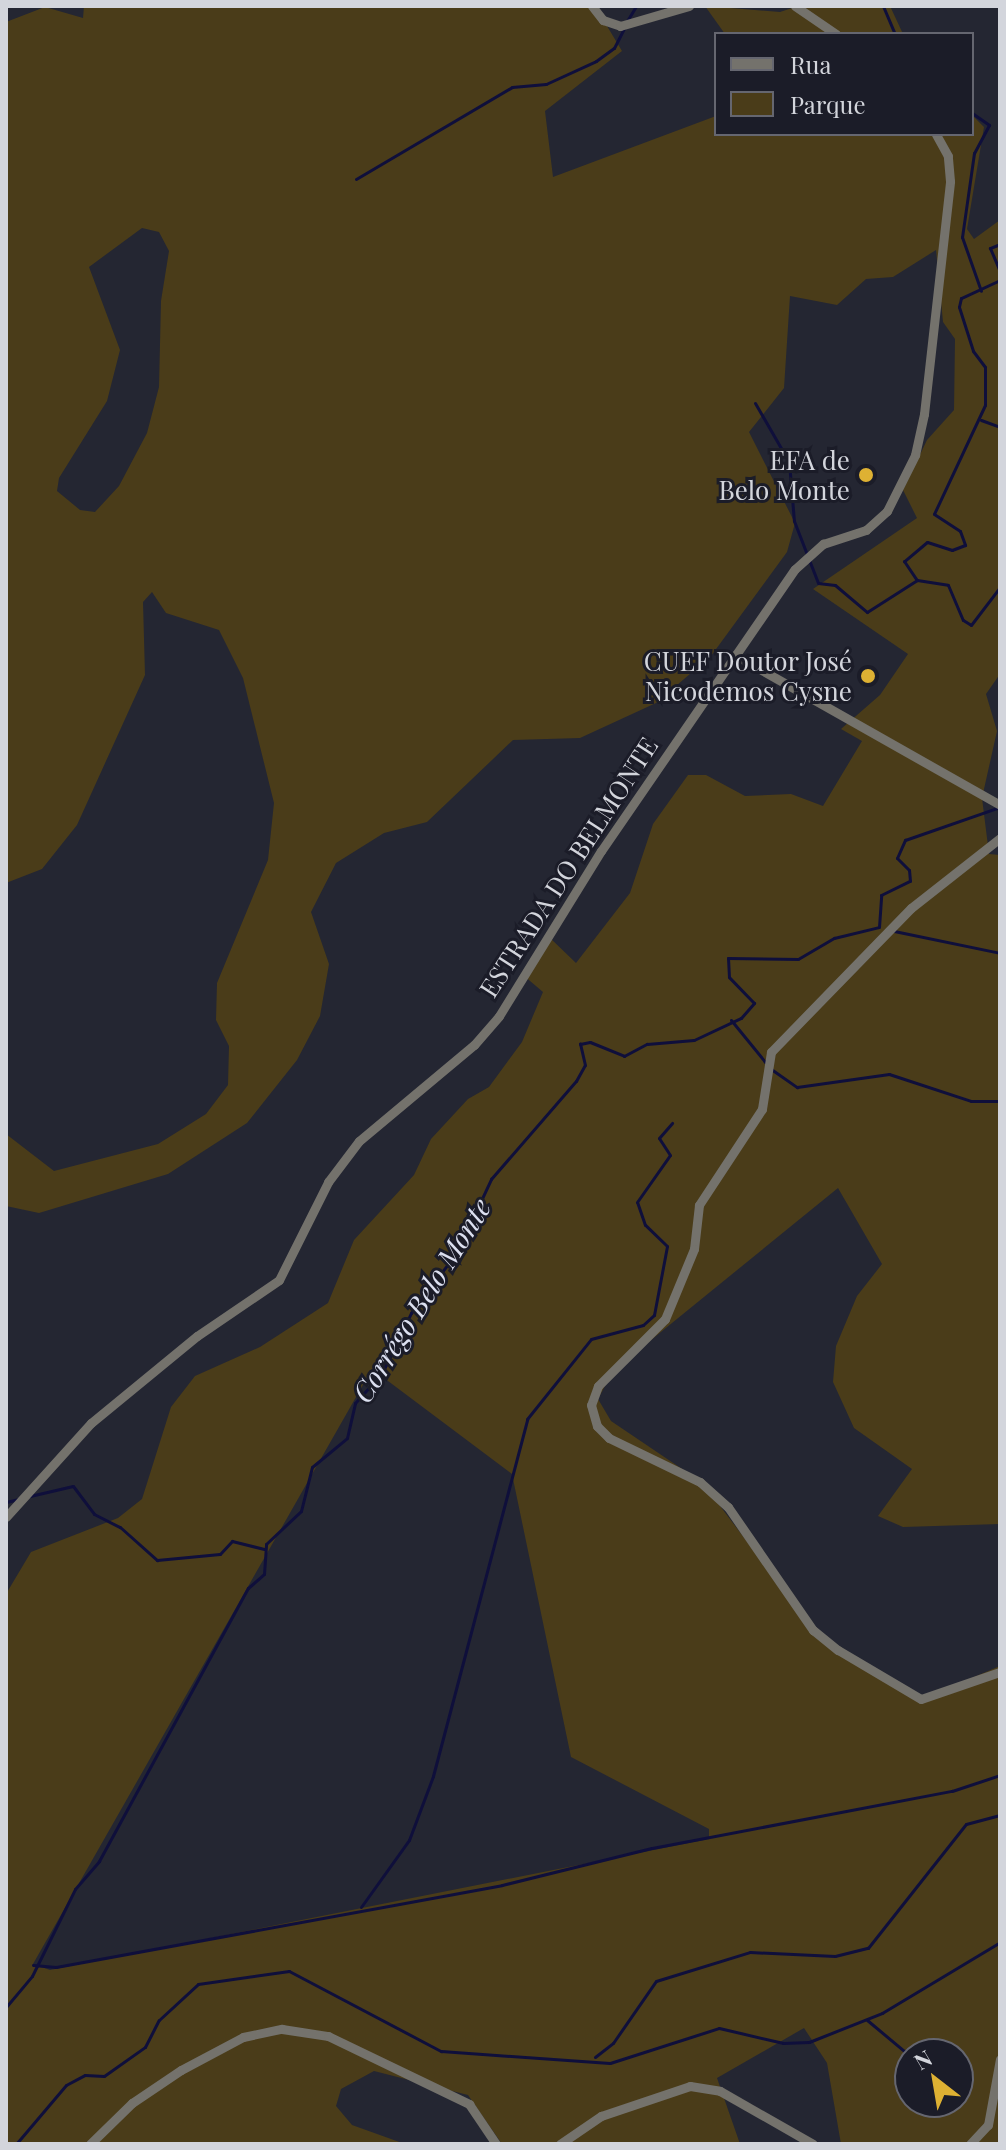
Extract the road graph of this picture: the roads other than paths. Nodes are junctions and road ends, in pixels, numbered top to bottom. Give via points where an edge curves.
1 (592, 6) edge
2 (689, 6) edge
3 (795, 6) edge
4 (833, 32) edge
5 (937, 136) edge
6 (735, 655) junction
7 (1000, 805) edge
8 (1000, 838) edge
9 (6, 1517) edge
10 (1000, 1672) edge
11 (1000, 2059) edge
12 (90, 2144) edge
13 (496, 2144) edge
14 (560, 2144) edge
15 (813, 2144) edge
16 (970, 2144) edge

1 - 2 street via 603,20 620,26
3 - 4 street
5 - 6 street, ESTRADA DO BELMONTE via 948,156 950,181 915,455 880,520 807,555
6 - 7 street
6 - 9 street, ESTRADA DO BELMONTE via 601,851 499,1016 474,1045 359,1141 328,1182 279,1280 197,1336 91,1423
8 - 10 street via 911,908 771,1052 762,1109 699,1205 694,1249 665,1319 598,1386 591,1405 609,1438 700,1482 728,1507 813,1630 838,1650 921,1699
11 - 16 street via 988,2125
12 - 13 street via 115,2117 181,2070 243,2037 282,2029 328,2036 469,2104
14 - 15 street via 601,2116 690,2086 720,2091

